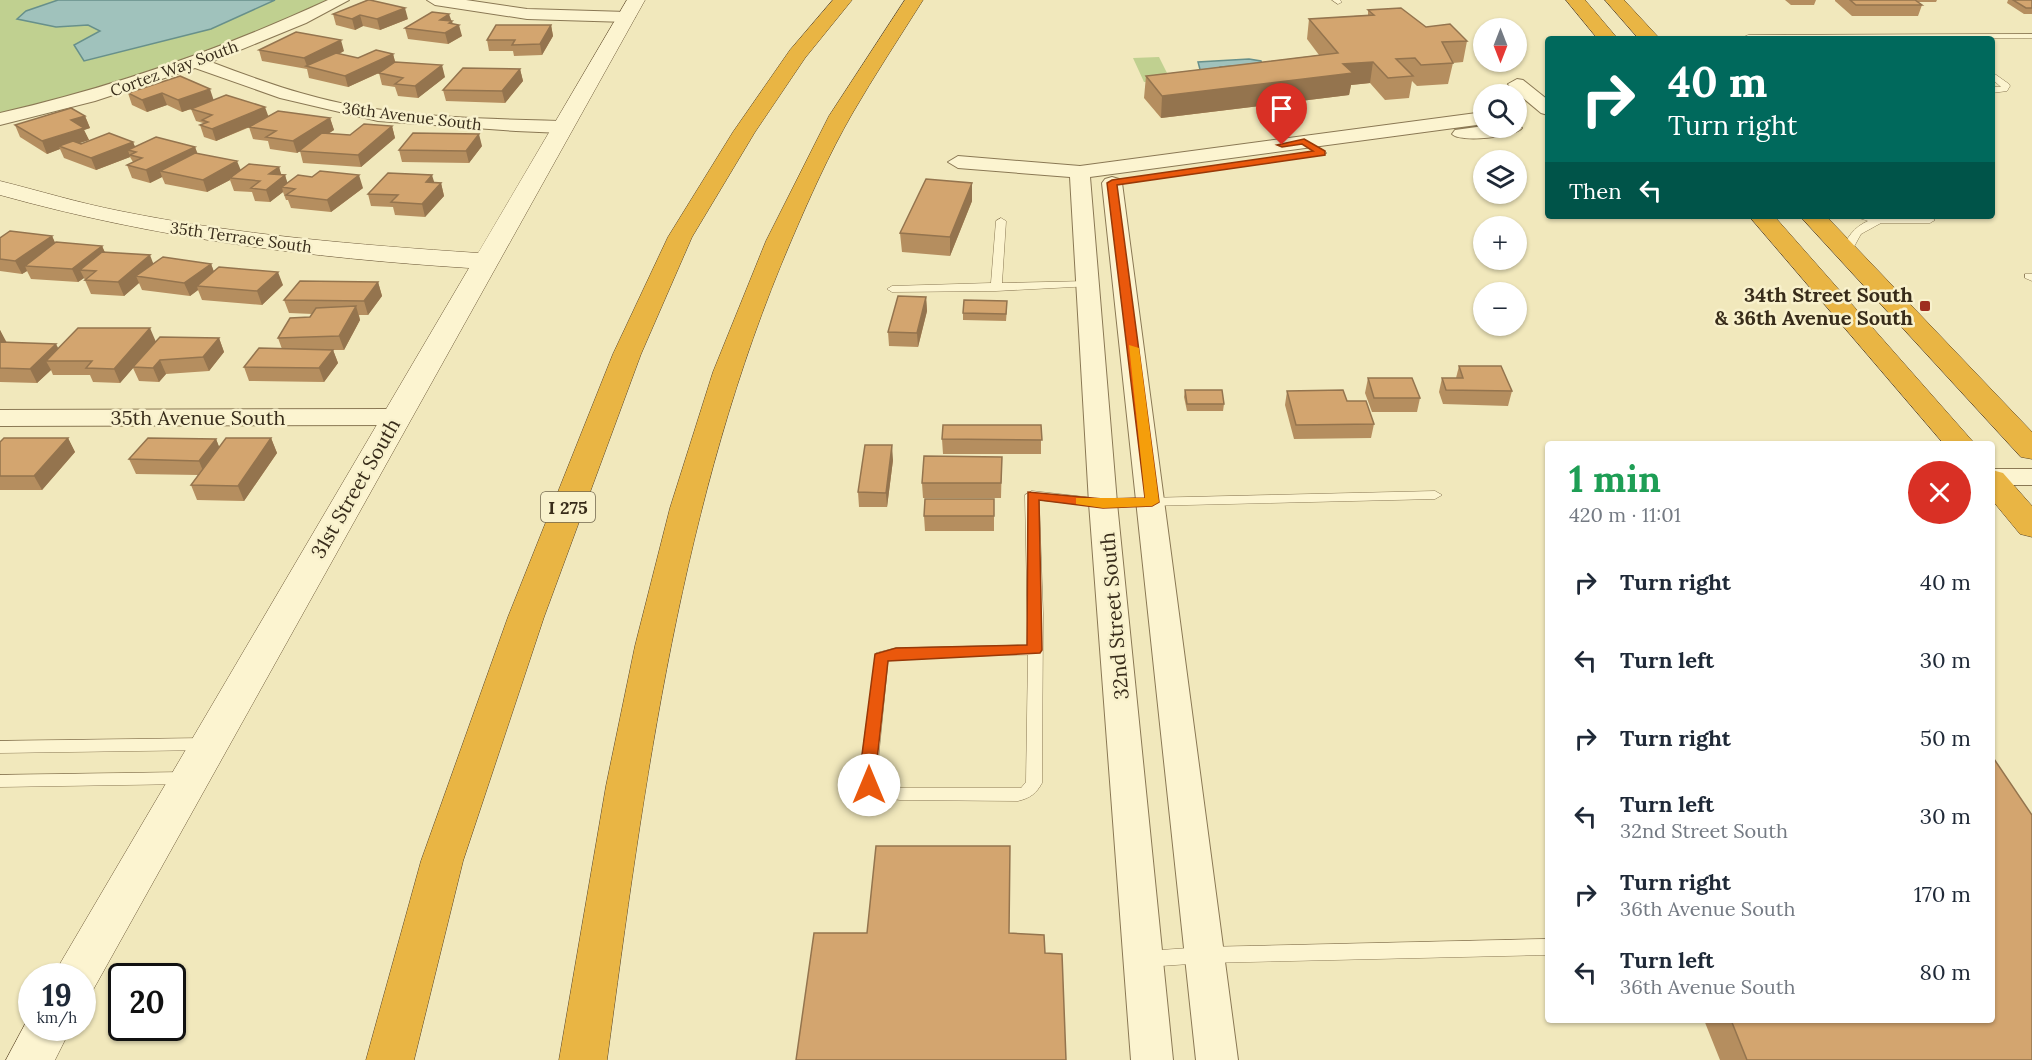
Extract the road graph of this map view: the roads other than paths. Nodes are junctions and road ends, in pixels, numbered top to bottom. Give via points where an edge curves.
1 (341, 0) edge
2 (435, 0) edge
3 (843, 0) edge
4 (914, 0) edge
5 (1575, 0) edge
6 (1614, 0) edge
7 (631, 8) edge
8 (1590, 18) junction
9 (1605, 36) edge
10 (1622, 36) edge
11 (1647, 36) edge
12 (2032, 36) edge
13 (1995, 37) edge
14 (197, 63) junction
15 (1995, 78) edge
16 (1995, 90) edge
17 (1532, 118) edge
18 (0, 119) edge
19 (1473, 119) edge
20 (562, 127) junction
21 (1304, 141) junction
22 (1322, 153) junction
23 (958, 162) dead end
24 (1080, 172) junction
25 (1112, 183) junction
26 (0, 188) edge
27 (1764, 219) edge
28 (1815, 219) edge
29 (1876, 219) edge
30 (1882, 220) junction
31 (1930, 220) dead end
32 (1001, 221) dead end
33 (1846, 252) junction
34 (486, 261) junction
35 (1088, 284) junction
36 (996, 288) junction
37 (892, 289) dead end
38 (396, 417) junction
39 (0, 418) edge
40 (1957, 441) edge
41 (2032, 450) edge
42 (2032, 477) edge
43 (1995, 479) edge
44 (1995, 483) edge
45 (1435, 495) dead end
46 (1152, 502) junction
47 (1103, 503) junction
48 (2032, 527) edge
49 (1035, 650) junction
50 (210, 744) junction
51 (0, 747) edge
52 (190, 778) junction
53 (0, 781) edge
54 (1545, 947) edge
55 (1204, 955) junction
56 (1146, 959) junction
57 (84, 963) edge
58 (41, 1041) edge
59 (30, 1060) edge
60 (390, 1060) edge
61 (583, 1060) edge
62 (1152, 1060) edge
63 (1217, 1060) edge

1 - 14 street, Cortez Way South
2 - 7 street via 527,14
3 - 60 highway, I 275 via 797,54 744,132 680,237 627,354 526,617 442,861
4 - 61 highway via 844,105 803,187 761,284 705,440 661,611 610,876
5 - 8 highway
6 - 11 highway
7 - 20 street, 31st Street South
8 - 9 highway
8 - 10 highway
12 - 13 lane
14 - 18 street, Cortez Way South via 88,98
14 - 20 street, 36th Avenue South via 265,89 378,115
15 - 16 lane via 2006,88
17 - 22 street
19 - 21 street
20 - 34 street, 31st Street South
21 - 22 lane
21 - 24 street
22 - 25 street
23 - 24 street
24 - 25 street
24 - 35 street, 32nd Street South
25 - 46 street
26 - 34 street, 35th Terrace South via 151,223 241,238 366,255
27 - 40 highway
28 - 33 highway
29 - 30 lane
30 - 31 lane
30 - 33 lane via 1861,226 1852,235
32 - 36 lane
33 - 41 highway
34 - 38 street, 31st Street South
35 - 36 lane
35 - 47 street, 32nd Street South
36 - 37 lane
38 - 39 street, 35th Avenue South
38 - 50 street, 31st Street South
42 - 43 street
44 - 48 highway
45 - 46 lane
46 - 47 lane
46 - 55 street
47 - 49 lane via 1032,495
47 - 56 street, 32nd Street South
49 - 49 lane via 1034,783 1027,792 900,794 877,791 869,785 881,657 896,653
50 - 51 lane
50 - 52 street, 31st Street South
52 - 53 lane
52 - 57 street, 31st Street South
54 - 55 lane
55 - 56 lane
55 - 63 street
56 - 62 street, 32nd Street South
58 - 59 street

